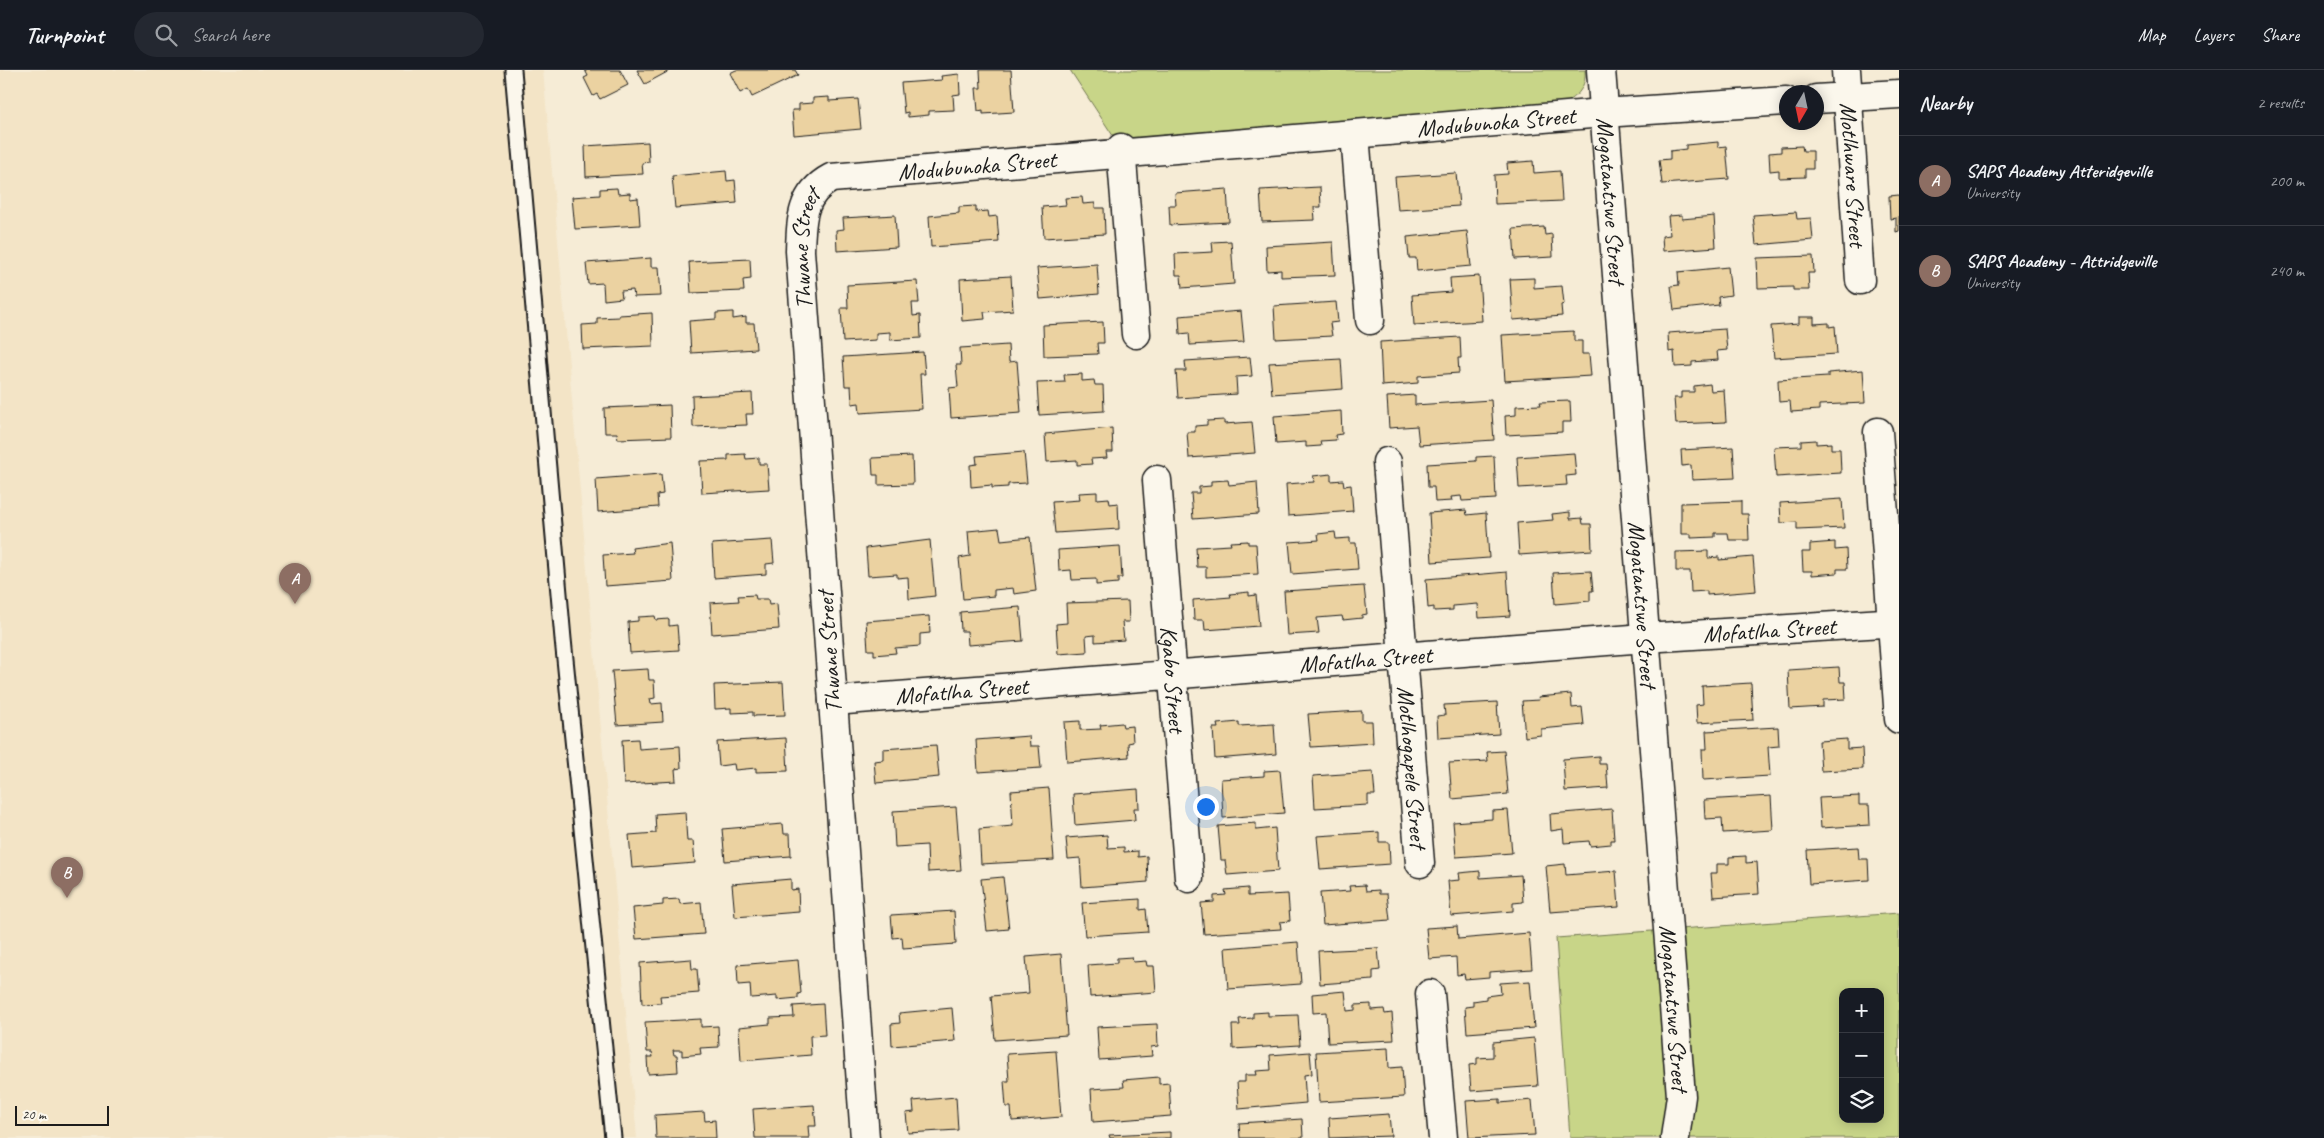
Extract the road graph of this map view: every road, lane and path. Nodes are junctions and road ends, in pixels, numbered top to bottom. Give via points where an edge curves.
1 (513, 70) edge
2 (1601, 70) edge
3 (1846, 70) edge
4 (1899, 94) edge
5 (1848, 97) junction
6 (1824, 98) edge
7 (1779, 101) edge
8 (1603, 112) junction
9 (1355, 134) junction
10 (1121, 151) junction
11 (831, 178) joint
12 (1860, 280) dead end
13 (1370, 320) dead end
14 (1136, 334) dead end
15 (1878, 432) dead end
16 (1387, 462) dead end
17 (1157, 480) dead end
18 (1895, 622) edge
19 (1645, 638) junction
20 (1403, 657) junction
21 (1173, 675) junction
22 (833, 701) junction
23 (1899, 719) edge
24 (1420, 863) dead end
25 (1189, 878) dead end
26 (1430, 994) dead end
27 (612, 1138) edge
28 (866, 1138) edge
29 (1443, 1138) edge
30 (1675, 1138) edge

1 - 27 lane via 564,649
2 - 8 street, Mogatantswe Street
3 - 5 street, Motlhware Street
4 - 5 street
5 - 6 street
5 - 12 street, Motlhware Street
7 - 8 street, Modubunoka Street
8 - 9 street, Modubunoka Street
8 - 19 street, Mogatantswe Street
9 - 10 street, Modubunoka Street
9 - 13 street
10 - 11 street, Modubunoka Street
10 - 14 street
11 - 22 street, Thwane Street via 811,194 804,211 800,251
15 - 18 street
16 - 20 street, Motlhogapele Street
17 - 21 street, Kgabo Street
18 - 19 street, Mofatlha Street
18 - 23 street
19 - 20 street, Mofatlha Street
19 - 30 street, Mogatantswe Street via 1681,1096
20 - 21 street, Mofatlha Street
20 - 24 street, Motlhogapele Street
21 - 22 street, Mofatlha Street
21 - 25 street, Kgabo Street
22 - 28 street, Thwane Street
26 - 29 street

